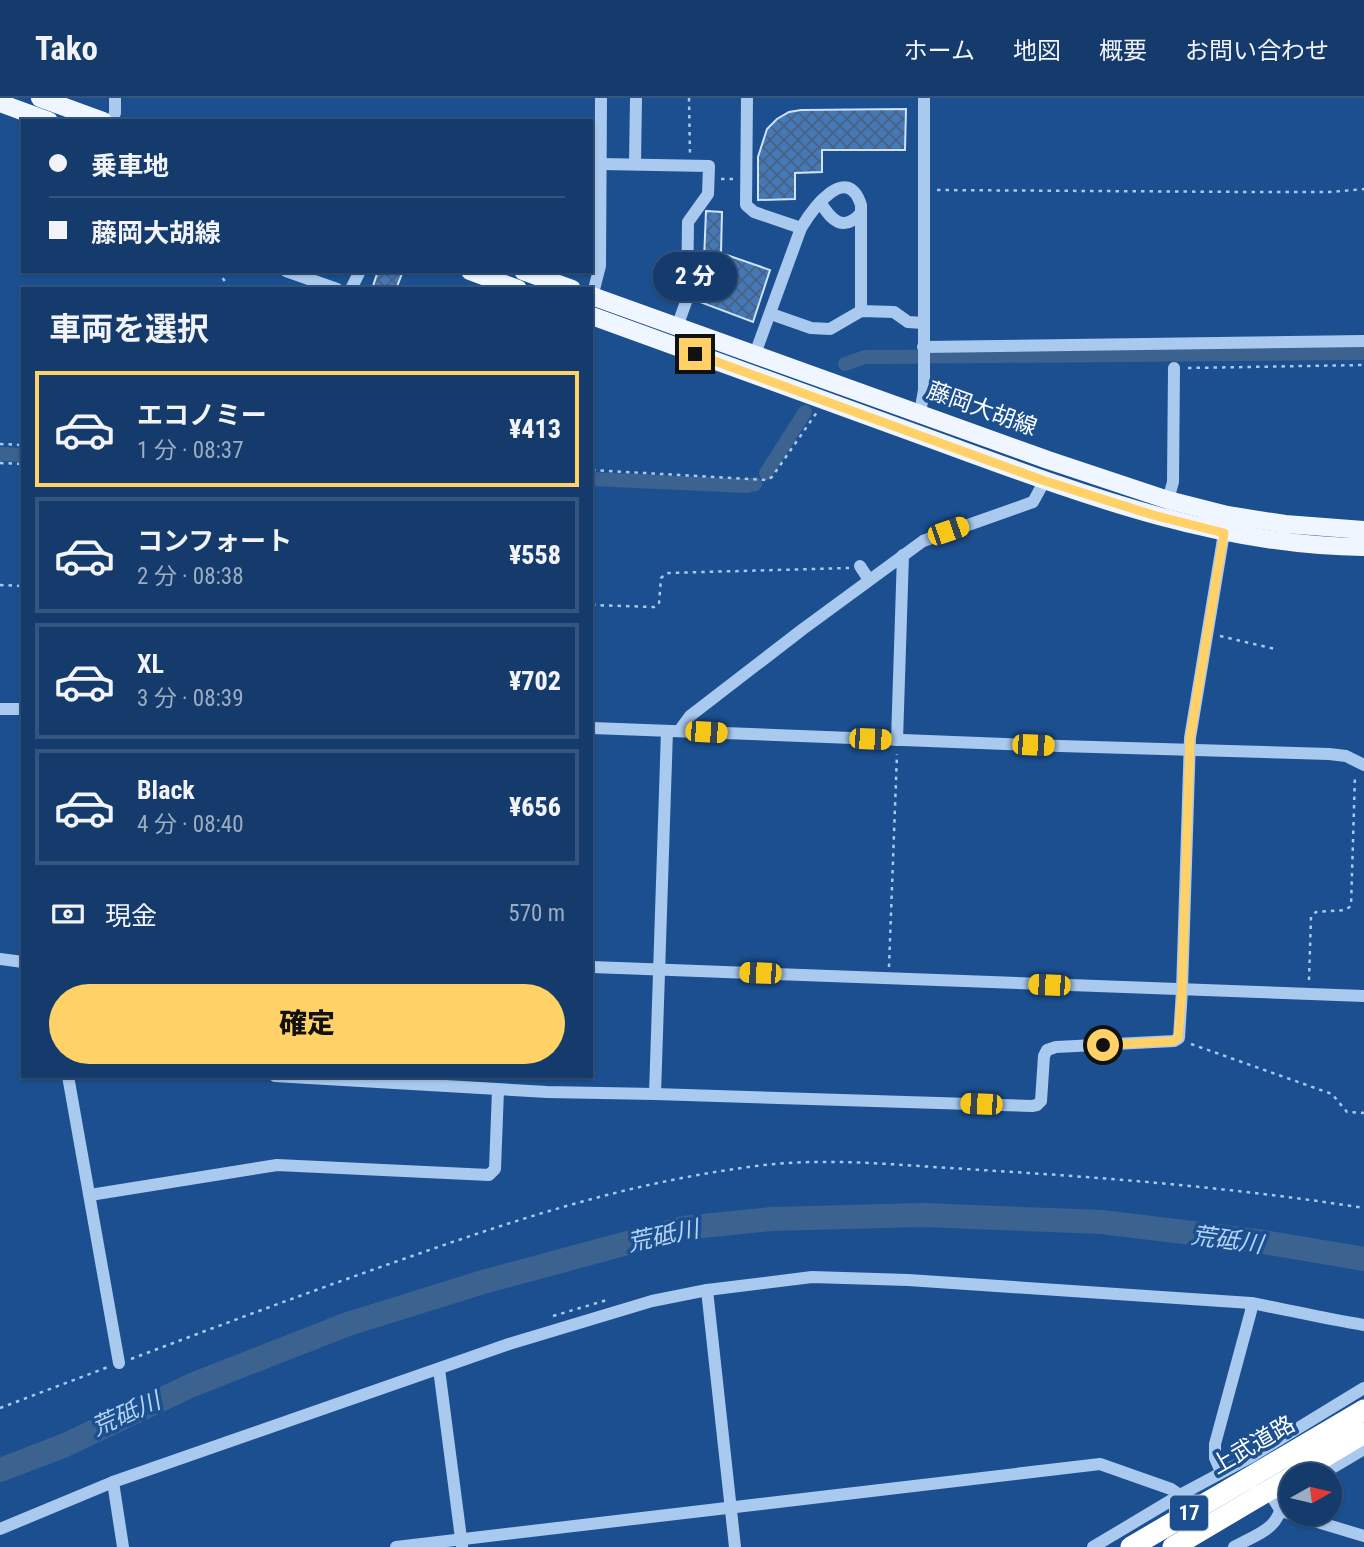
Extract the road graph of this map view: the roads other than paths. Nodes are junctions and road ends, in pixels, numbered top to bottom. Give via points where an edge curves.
1 (40, 98) edge
2 (115, 98) edge
3 (601, 98) edge
4 (636, 98) edge
5 (747, 98) edge
6 (923, 98) edge
7 (0, 103) edge
8 (44, 119) edge
9 (98, 119) edge
10 (113, 119) edge
11 (601, 164) junction
12 (635, 164) junction
13 (820, 202) junction
14 (861, 213) junction
15 (801, 228) junction
16 (292, 273) edge
17 (475, 273) edge
18 (528, 273) edge
19 (331, 287) edge
20 (513, 287) edge
21 (567, 287) edge
22 (593, 292) edge
23 (593, 296) edge
24 (861, 310) junction
25 (771, 314) junction
26 (593, 316) edge
27 (923, 323) junction
28 (677, 327) junction
29 (1364, 341) edge
30 (755, 354) junction
31 (923, 354) junction
32 (1174, 368) road end
33 (920, 413) junction
34 (1045, 481) junction
35 (1168, 500) junction
36 (1364, 530) edge
37 (1224, 533) junction
38 (1364, 547) edge
39 (903, 555) junction
40 (860, 566) road end
41 (869, 580) junction
42 (0, 709) edge
43 (21, 709) edge
44 (593, 728) edge
45 (673, 731) junction
46 (897, 740) junction
47 (1190, 749) junction
48 (1361, 763) edge
49 (0, 959) edge
50 (21, 962) edge
51 (593, 967) edge
52 (658, 969) junction
53 (1182, 990) junction
54 (1364, 996) edge
55 (68, 1078) edge
56 (307, 1078) edge
57 (498, 1090) junction
58 (654, 1094) junction
59 (90, 1195) junction
60 (707, 1290) junction
61 (1251, 1303) junction
62 (1364, 1325) edge
63 (119, 1363) road end
64 (439, 1369) junction
65 (1364, 1388) edge
66 (1364, 1410) edge
67 (1364, 1433) edge
68 (1364, 1449) edge
69 (1314, 1463) edge
70 (1340, 1463) edge
71 (1221, 1472) junction
72 (1279, 1477) edge
73 (1252, 1478) junction
74 (113, 1482) junction
75 (1180, 1495) junction
76 (730, 1507) junction
77 (1279, 1509) edge
78 (1279, 1514) edge
79 (1331, 1526) edge
80 (0, 1529) edge
81 (1364, 1536) edge
82 (462, 1543) edge
83 (123, 1547) edge
84 (396, 1547) edge
85 (735, 1547) edge
86 (1093, 1547) edge
87 (1131, 1547) edge
88 (1172, 1547) edge
89 (1234, 1547) edge

1 - 9 main road
2 - 10 street
3 - 11 street
4 - 12 street
5 - 15 street via 746,205
6 - 27 street
7 - 8 main road
11 - 12 street
11 - 22 street via 600,266
12 - 28 street via 709,166 708,194 688,222 687,299
13 - 14 street via 835,221 855,220
13 - 14 street via 837,189 853,188
13 - 15 street
14 - 24 street
15 - 25 street
16 - 19 street
17 - 20 main road
18 - 21 main road
23 - 28 main road, 藤岡大胡線
24 - 25 street via 830,329 811,328
24 - 27 street via 894,312 908,322
25 - 30 street
26 - 34 main road, 藤岡大胡線
27 - 31 street
28 - 30 main road, 藤岡大胡線
29 - 31 street
30 - 33 main road, 藤岡大胡線
31 - 33 street via 925,390
32 - 35 street via 1173,482
33 - 35 main road, 藤岡大胡線
34 - 37 main road, 藤岡大胡線
34 - 39 street via 1033,502 923,541
35 - 36 main road, 藤岡大胡線 via 1285,524
37 - 38 main road, 藤岡大胡線
37 - 47 street
39 - 41 street
39 - 46 street
40 - 41 street
41 - 45 street
42 - 43 street
44 - 45 street
45 - 46 street
45 - 52 street
46 - 47 street
47 - 48 street via 1329,754
47 - 53 street
49 - 50 street
51 - 52 street
52 - 53 street
52 - 58 street
53 - 54 street
53 - 58 street via 1174,1041 1047,1050 1037,1105
55 - 59 street
56 - 57 street
57 - 58 street
57 - 59 street via 495,1169 489,1175 277,1165
59 - 63 street
60 - 61 street via 812,1277
60 - 64 street via 591,1318
60 - 76 street
61 - 62 street
61 - 71 street via 1215,1444
64 - 74 street
64 - 82 street
65 - 73 street
66 - 73 highway, 上武道路 / 17, bridge
67 - 69 highway, 上武道路 / 17
68 - 70 street
71 - 73 street
71 - 75 street
72 - 73 highway, 上武道路 / 17, bridge
73 - 77 street
73 - 87 highway, 上武道路 / 17
73 - 88 highway, 上武道路 / 17
74 - 80 street
74 - 83 street
75 - 76 street via 1100,1464
75 - 86 street
76 - 82 street
76 - 85 street
78 - 89 street via 1272,1525
79 - 81 street
82 - 84 street

